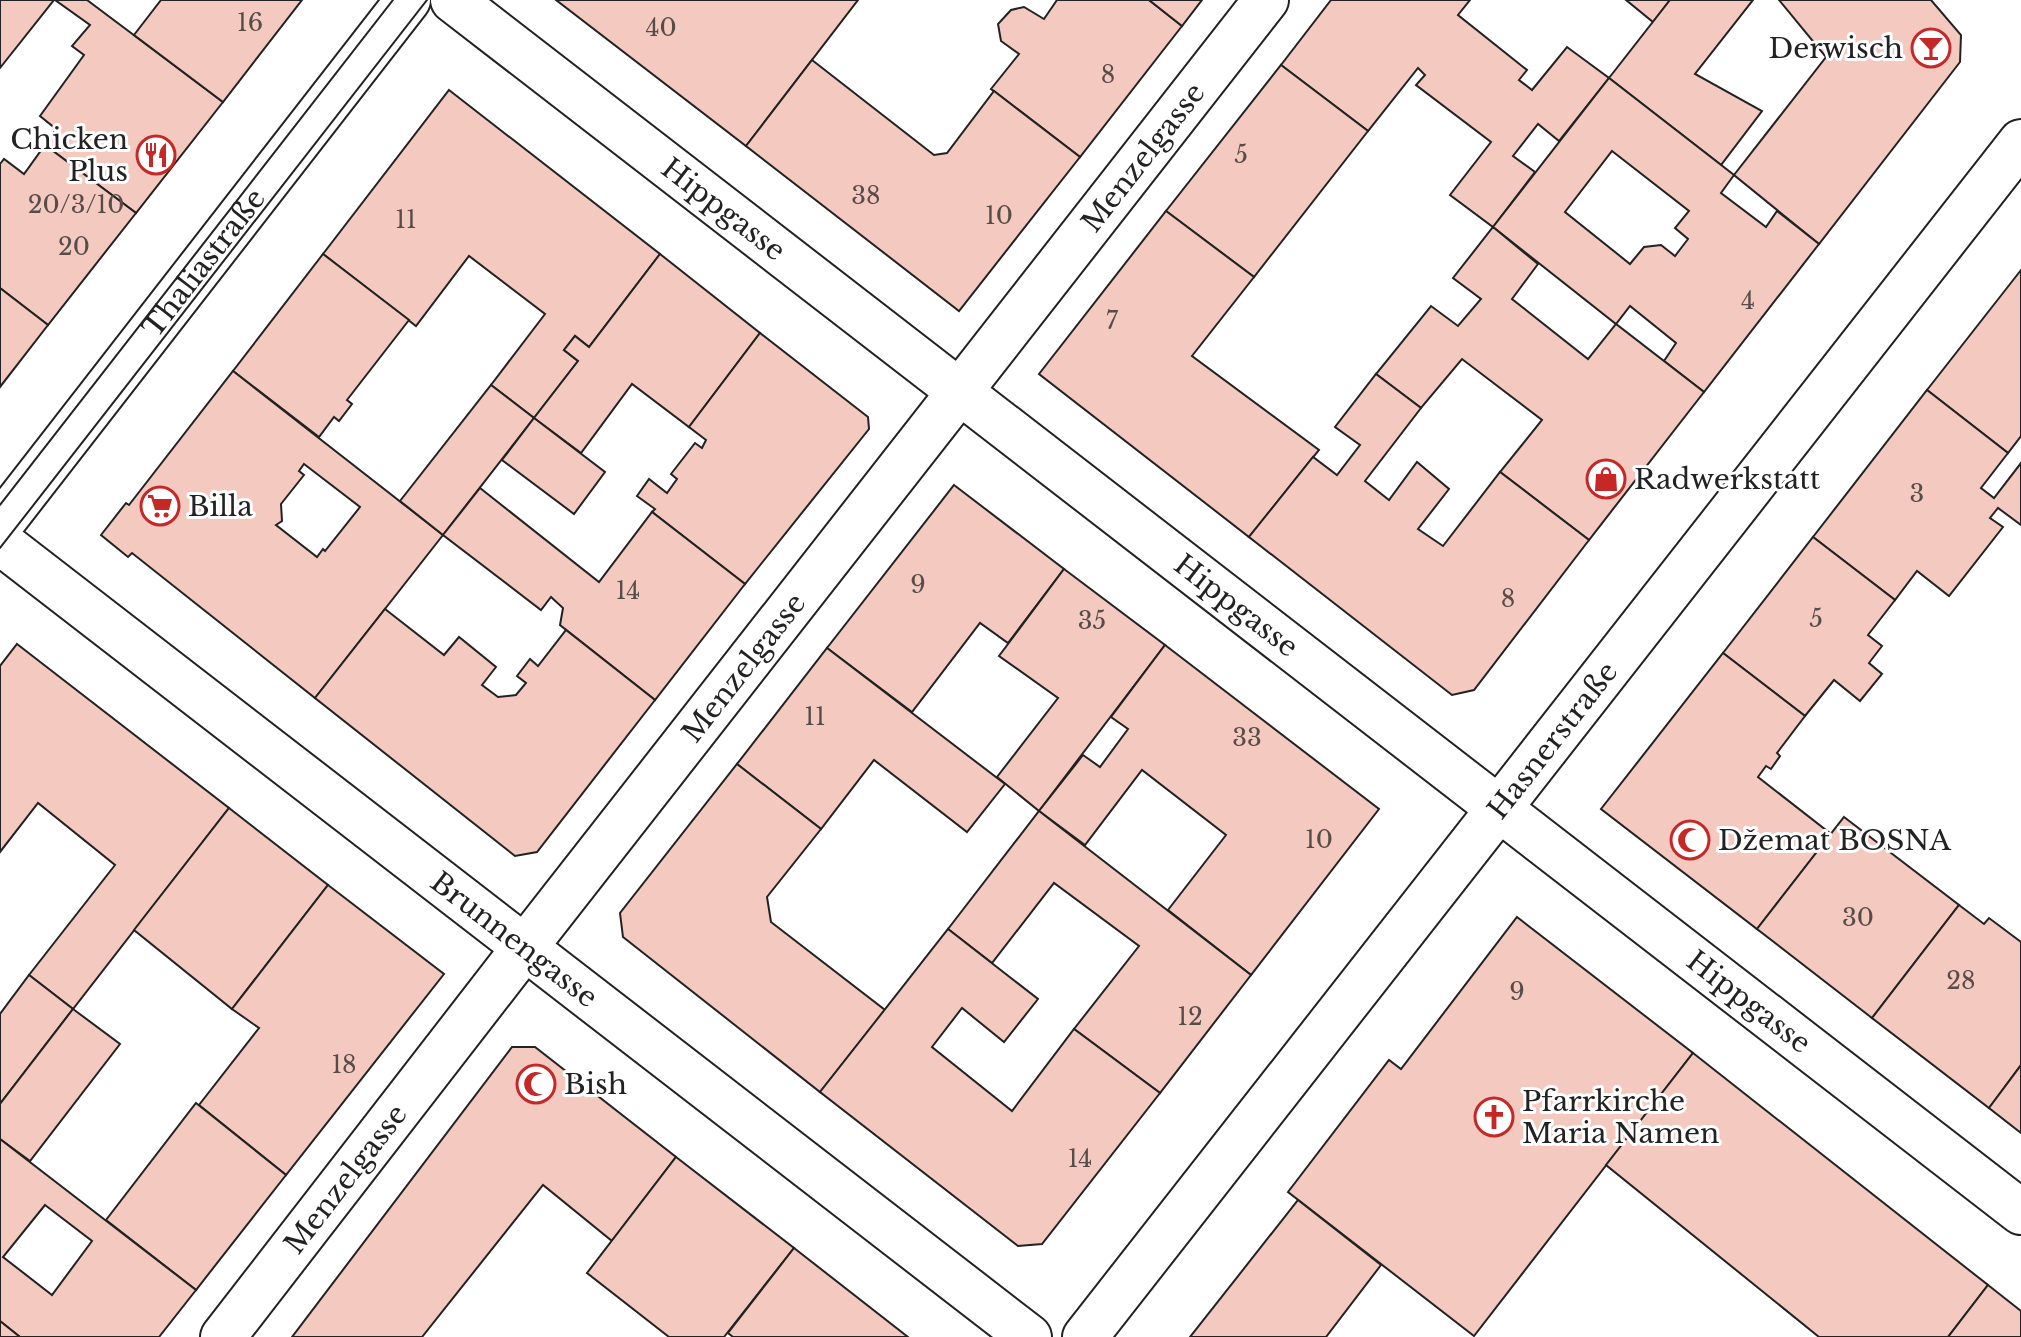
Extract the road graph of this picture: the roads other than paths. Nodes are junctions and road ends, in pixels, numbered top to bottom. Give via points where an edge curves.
1 (408, 0) edge
2 (453, 0) edge
3 (1266, 0) edge
4 (2021, 142) edge
5 (960, 391) junction
6 (0, 525) edge
7 (0, 542) edge
8 (1499, 809) junction
9 (525, 947) junction
10 (2021, 1212) edge
11 (223, 1337) edge
12 (1029, 1337) edge
13 (1085, 1337) edge

1 - 6 street, Thaliastraße
2 - 5 street, Hippgasse
3 - 5 street, Menzelgasse
4 - 8 street, Hasnerstraße
5 - 8 street, Hippgasse
5 - 9 street, Menzelgasse
7 - 9 street, Brunnengasse
8 - 10 street, Hippgasse
8 - 13 street, Hasnerstraße
9 - 11 street, Menzelgasse
9 - 12 street, Brunnengasse

